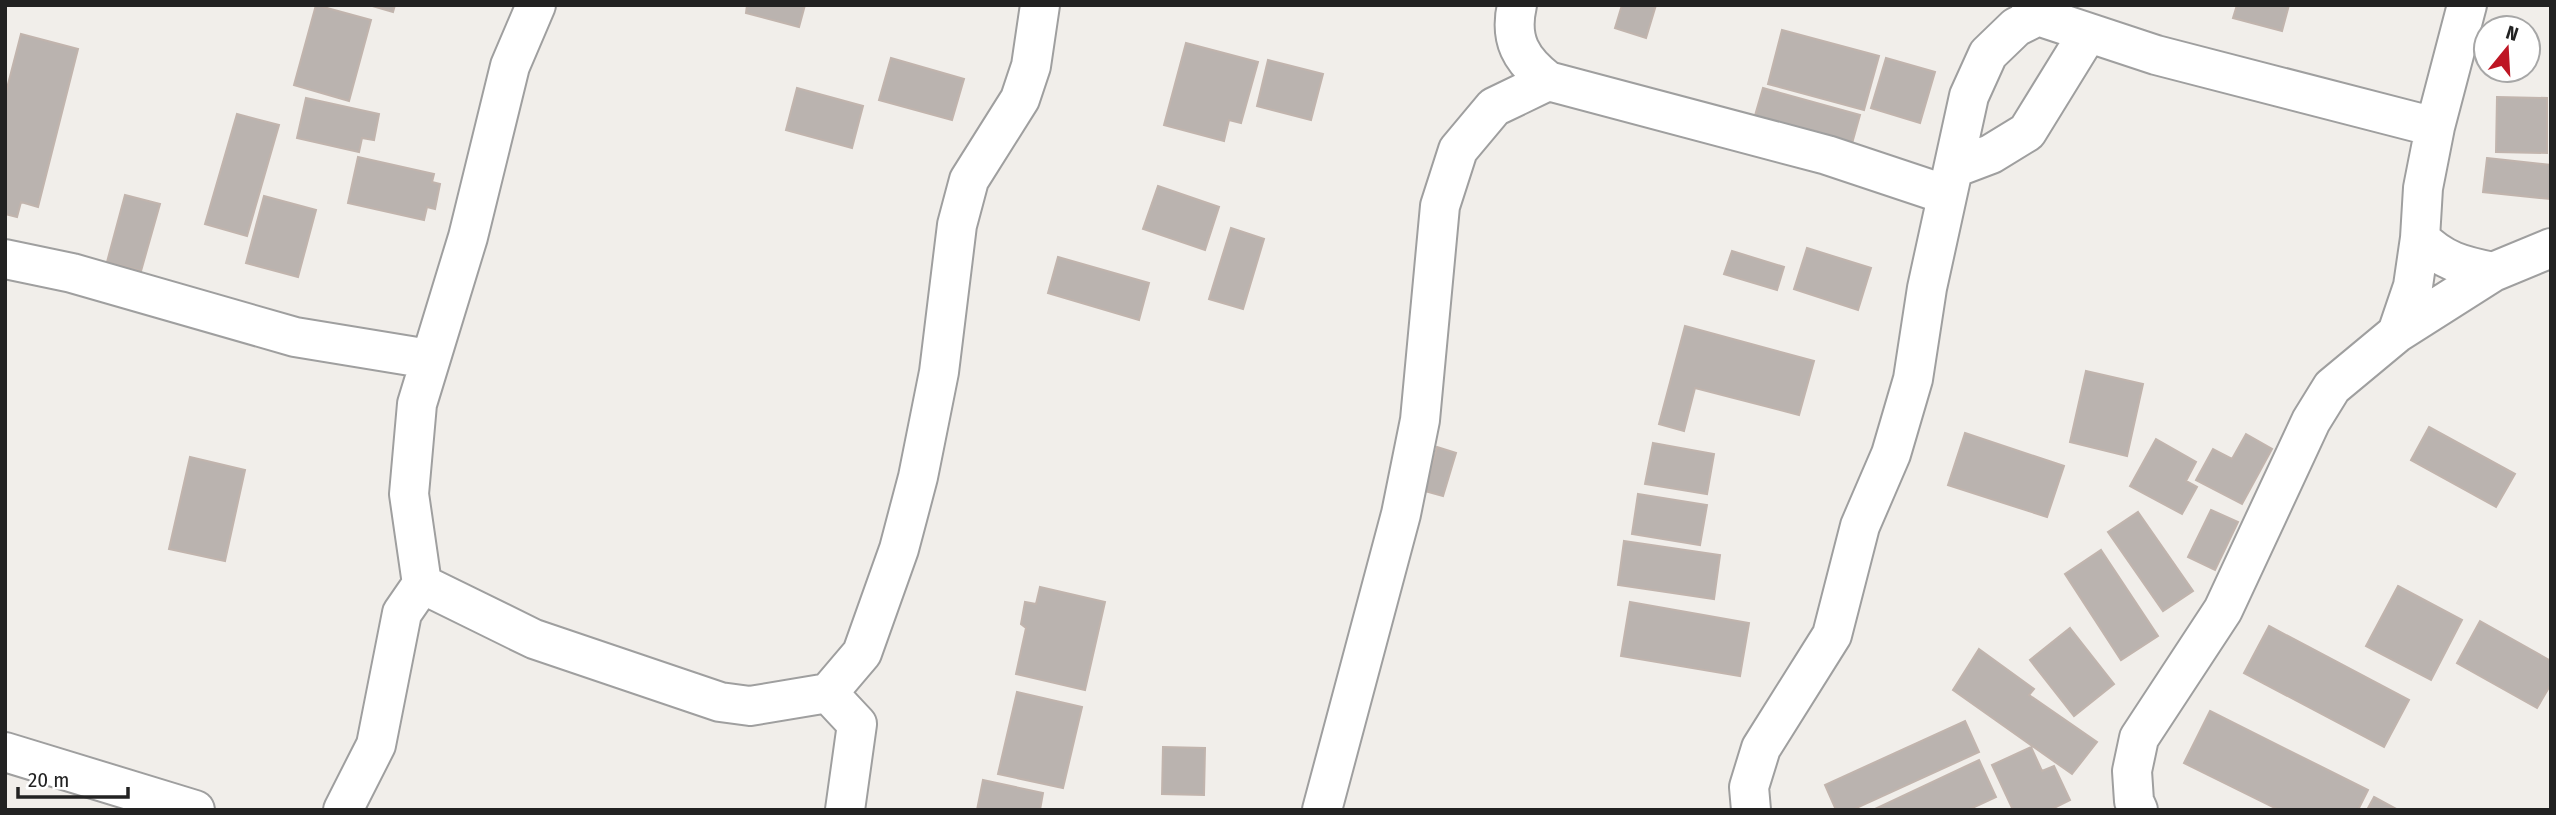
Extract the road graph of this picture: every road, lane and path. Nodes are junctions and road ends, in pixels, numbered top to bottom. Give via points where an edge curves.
1 (536, 5) edge
2 (1040, 5) edge
3 (1517, 5) edge
4 (2467, 5) edge
5 (2035, 10) edge
6 (2088, 33) junction
7 (1548, 81) junction
8 (2435, 127) junction
9 (1951, 181) junction
10 (2420, 238) junction
11 (2551, 248) edge
12 (5, 259) edge
13 (2493, 272) junction
14 (2397, 333) junction
15 (429, 359) junction
16 (422, 584) junction
17 (828, 693) junction
18 (5, 752) edge
19 (195, 810) edge
20 (343, 810) edge
21 (845, 810) edge
22 (1322, 810) edge
23 (1751, 810) edge
24 (2138, 810) edge

1 - 15 street via 510,66 468,237
2 - 17 street via 1031,66 1020,99 969,180 957,225 939,372 899,549 862,653
3 - 7 street via 1513,21 1517,45 1527,65
4 - 8 street
5 - 6 street
5 - 9 street via 1988,54 1969,96
6 - 8 street
6 - 9 street via 2027,132
7 - 9 street via 1827,155
7 - 22 street via 1494,107 1458,150 1440,206 1420,421 1401,513
8 - 10 street via 2423,188
9 - 23 street via 1913,379 1891,454 1860,526 1832,635 1761,748 1749,788
10 - 13 street via 2434,253 2456,265
10 - 14 street via 2413,286
11 - 13 street
12 - 15 street via 72,273 295,337
13 - 14 street
14 - 24 street via 2332,387 2311,421 2223,610 2139,738 2132,771
15 - 16 street via 417,404 409,494
16 - 17 street via 534,639 720,702 761,705
16 - 20 street via 402,613 376,745
17 - 21 street via 857,724
18 - 19 street

